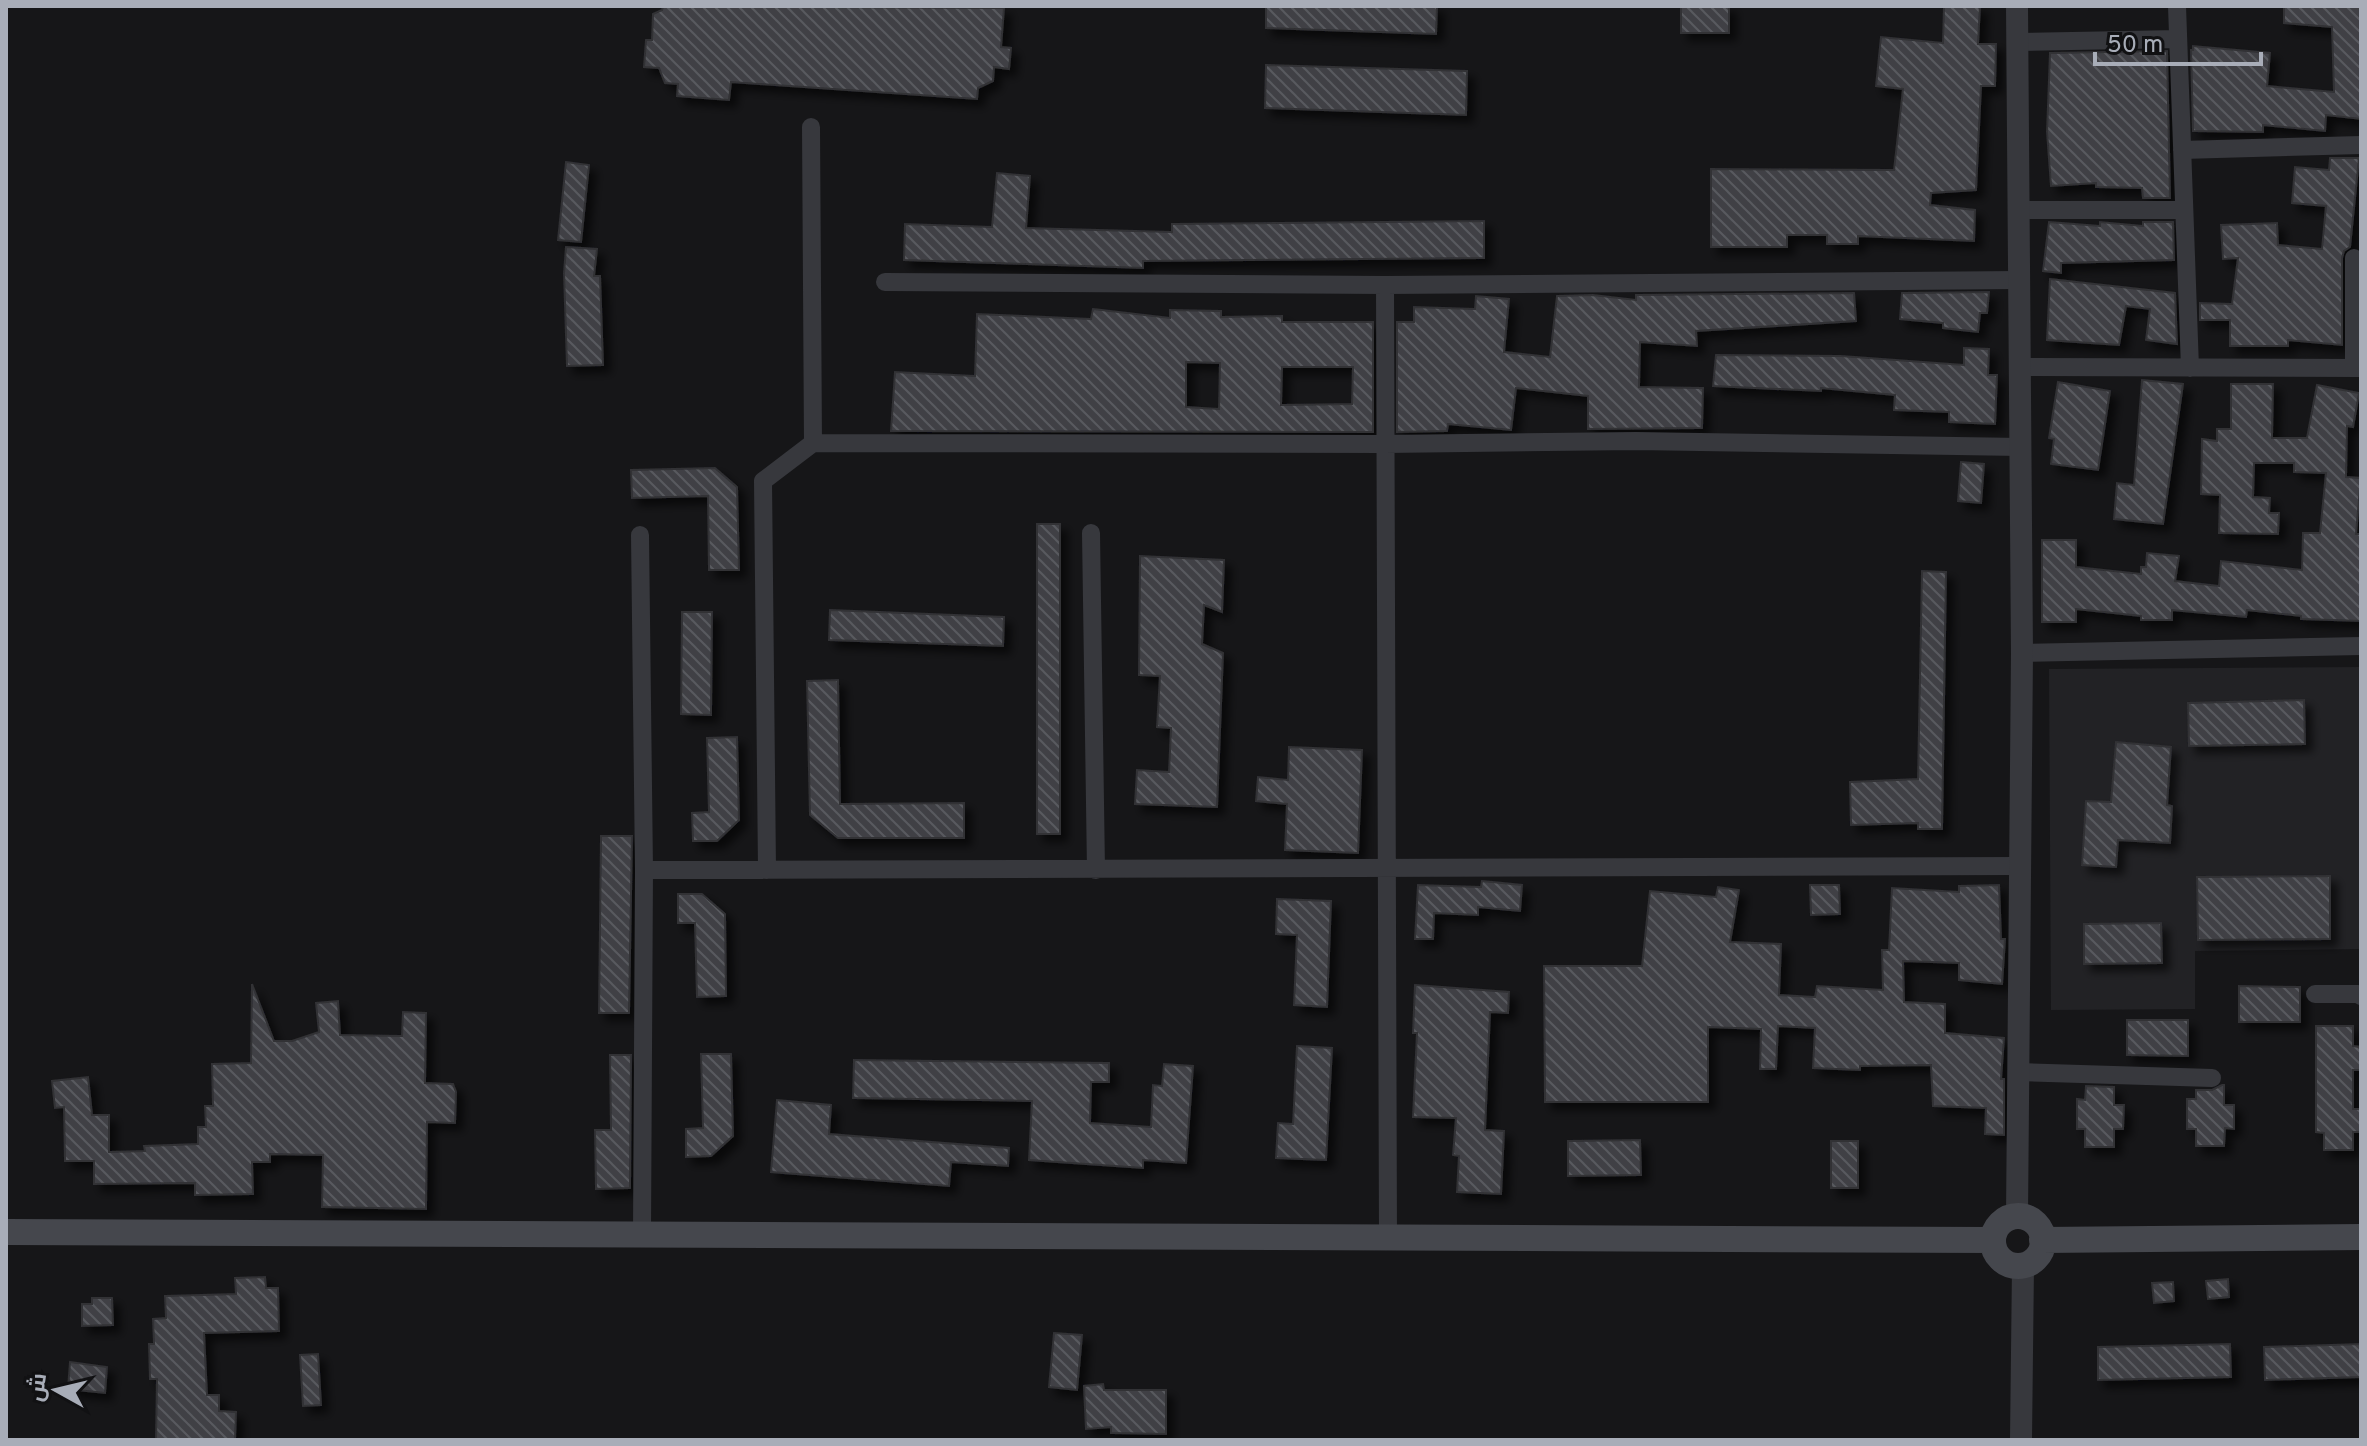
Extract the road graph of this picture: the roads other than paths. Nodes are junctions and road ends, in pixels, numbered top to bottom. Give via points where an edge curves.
1 (2017, 6) edge
2 (2177, 6) edge
3 (2178, 39) junction
4 (2017, 42) junction
5 (811, 127) dead end
6 (2361, 145) edge
7 (2182, 150) junction
8 (2019, 210) junction
9 (2184, 210) junction
10 (2354, 258) dead end
11 (2019, 280) junction
12 (885, 282) dead end
13 (1385, 285) junction
14 (2020, 367) junction
15 (2190, 368) junction
16 (2357, 368) edge
17 (813, 443) junction
18 (1385, 444) junction
19 (2021, 447) junction
20 (1091, 533) dead end
21 (640, 535) dead end
22 (2361, 646) edge
23 (2022, 653) junction
24 (2019, 866) junction
25 (1387, 869) junction
26 (644, 870) junction
27 (767, 870) junction
28 (1096, 870) junction
29 (2315, 994) dead end
30 (2361, 996) edge
31 (2018, 1072) junction
32 (2212, 1078) dead end
33 (2017, 1216) junction
34 (6, 1232) edge
35 (642, 1233) junction
36 (1388, 1237) junction
37 (2361, 1237) edge
38 (1993, 1240) junction
39 (2042, 1240) junction
40 (2023, 1265) junction
41 (2021, 1440) edge

1 - 4 street
2 - 3 street
3 - 4 street
3 - 7 street
4 - 8 street
5 - 17 street
6 - 7 street
7 - 9 street
8 - 9 street
8 - 11 street
9 - 15 street
10 - 16 street
11 - 13 street
11 - 14 street
12 - 13 street
13 - 18 street
14 - 15 street
14 - 19 street
15 - 16 street
17 - 18 street
17 - 27 street via 763,481
18 - 19 street via 1636,441
18 - 25 street
19 - 23 street
20 - 28 street
21 - 26 street
22 - 23 street
23 - 24 street
24 - 25 street
24 - 31 street
25 - 28 street
25 - 36 street
26 - 27 street
26 - 35 street
27 - 28 street
29 - 30 street
31 - 32 street
31 - 33 street
33 - 38 main road via 1999,1224
33 - 39 main road via 2033,1222
34 - 35 main road
35 - 36 main road
36 - 38 main road
37 - 39 main road
38 - 40 main road via 1999,1258
39 - 40 main road via 2037,1256
40 - 41 street

